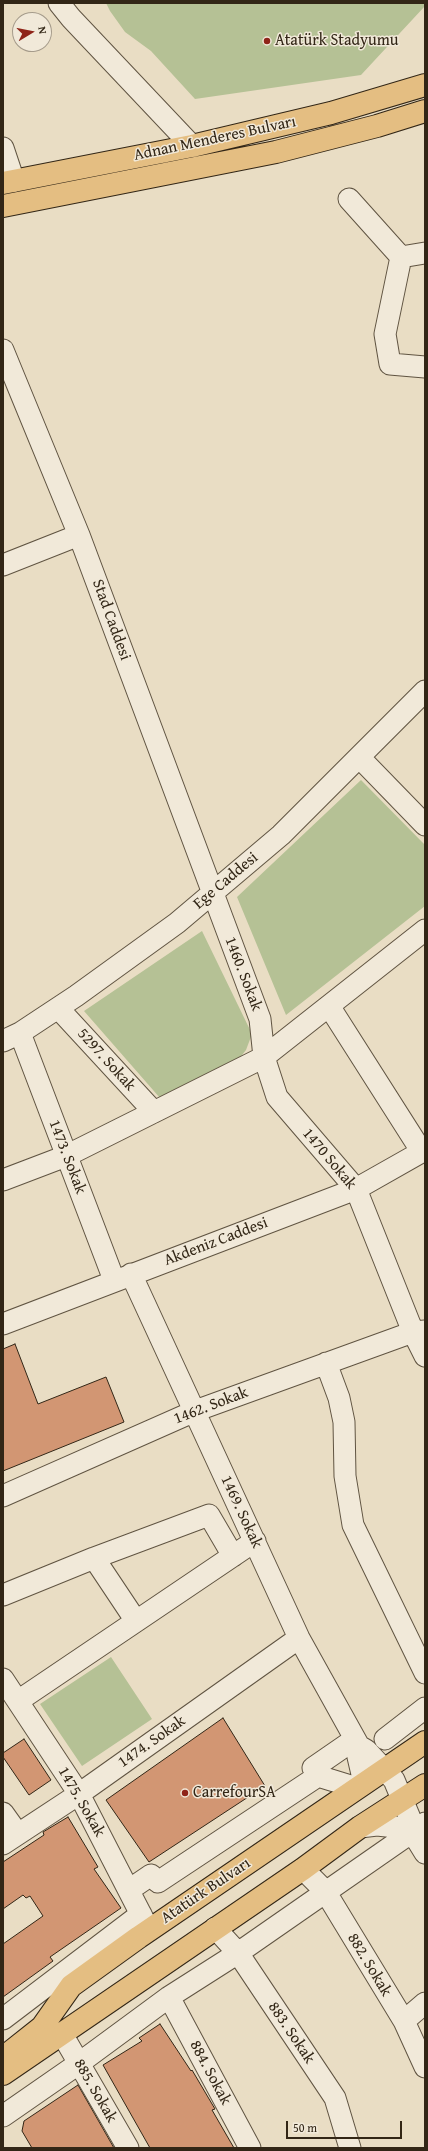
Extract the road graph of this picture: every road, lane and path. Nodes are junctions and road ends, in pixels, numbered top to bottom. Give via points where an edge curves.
1 (59, 3) edge
2 (425, 86) edge
3 (425, 111) edge
4 (192, 146) junction
5 (3, 148) edge
6 (9, 182) edge
7 (349, 199) dead end
8 (3, 206) edge
9 (425, 253) edge
10 (400, 257) junction
11 (3, 350) edge
12 (425, 367) edge
13 (8, 375) edge
14 (79, 535) junction
15 (3, 565) edge
16 (425, 691) edge
17 (359, 757) junction
18 (425, 825) edge
19 (212, 893) junction
20 (425, 930) edge
21 (329, 1006) junction
22 (58, 1008) junction
23 (12, 1037) edge
24 (264, 1057) junction
25 (154, 1112) junction
26 (423, 1151) edge
27 (66, 1156) junction
28 (3, 1180) edge
29 (356, 1189) junction
30 (122, 1277) junction
31 (3, 1324) edge
32 (419, 1331) edge
33 (425, 1356) edge
34 (326, 1363) junction
35 (195, 1411) junction
36 (3, 1496) edge
37 (255, 1541) junction
38 (233, 1556) junction
39 (94, 1558) junction
40 (3, 1595) edge
41 (136, 1621) junction
42 (299, 1638) junction
43 (425, 1673) edge
44 (3, 1679) edge
45 (18, 1701) junction
46 (425, 1708) edge
47 (384, 1738) dead end
48 (425, 1742) edge
49 (357, 1743) junction
50 (313, 1768) junction
51 (385, 1770) junction
52 (361, 1785) junction
53 (425, 1785) edge
54 (79, 1794) junction
55 (402, 1798) junction
56 (3, 1813) edge
57 (360, 1826) junction
58 (418, 1836) edge
59 (11, 1839) edge
60 (303, 1869) junction
61 (128, 1890) junction
62 (325, 1891) junction
63 (145, 1922) junction
64 (215, 1928) junction
65 (238, 1953) junction
66 (169, 1998) junction
67 (425, 2004) edge
68 (3, 2020) edge
69 (404, 2021) junction
70 (62, 2034) junction
71 (3, 2058) edge
72 (78, 2064) junction
73 (425, 2067) edge
74 (3, 2074) edge
75 (3, 2116) edge
76 (128, 2148) edge
77 (250, 2148) edge
78 (350, 2148) edge

1 - 4 street
2 - 4 main road, Adnan Menderes Bulvarı via 331,113
3 - 8 main road, Adnan Menderes Bulvarı via 276,152
4 - 6 main road, Adnan Menderes Bulvarı
5 - 6 street
7 - 10 street
9 - 10 street
10 - 12 street via 385,334 390,364
11 - 13 street, Stad Caddesi
13 - 14 street, Stad Caddesi
14 - 15 street
14 - 19 street, Stad Caddesi
16 - 17 street, Ege Caddesi
17 - 18 street
17 - 19 street, Ege Caddesi via 281,835
19 - 22 street, Ege Caddesi via 177,923
19 - 24 street, 1460. Sokak via 260,1019
20 - 21 street
21 - 24 street
21 - 26 street
22 - 23 street, Ege Caddesi
22 - 25 street, 5297. Sokak
23 - 27 street, 1473. Sokak
24 - 25 street
24 - 29 street, 1470 Sokak via 277,1098
25 - 27 street
26 - 29 street, Akdeniz Caddesi
27 - 28 street
27 - 30 street, 1473. Sokak
29 - 30 street, Akdeniz Caddesi
29 - 32 street, 1470 Sokak
30 - 31 street, Akdeniz Caddesi
30 - 35 street, 1469. Sokak
32 - 33 street, 1470 Sokak
32 - 34 street, 1462. Sokak
34 - 35 street, 1462. Sokak
34 - 43 street via 339,1398 344,1422 345,1476 353,1525
35 - 36 street, 1462. Sokak
35 - 37 street, 1469. Sokak
37 - 38 street
37 - 42 street, 1469. Sokak
38 - 39 street via 209,1515
38 - 41 street
39 - 40 street
39 - 41 street
41 - 45 street
42 - 49 street, 1469. Sokak
42 - 54 street, 1474. Sokak
44 - 45 street, 1475. Sokak
45 - 54 street, 1475. Sokak
46 - 47 street
48 - 51 main road, Atatürk Bulvarı
49 - 50 street
49 - 51 street, 1469. Sokak
49 - 52 street, 1469. Sokak
50 - 52 street
50 - 61 street via 158,1882 150,1875
51 - 52 main road, Atatürk Bulvarı
51 - 55 street, 1469. Sokak via 394,1780
52 - 63 main road, Atatürk Bulvarı
53 - 55 main road
54 - 59 street, 1474. Sokak
54 - 61 street, 1475. Sokak
55 - 57 main road
55 - 58 street, 1469. Sokak
56 - 59 street
57 - 58 street via 391,1826
57 - 60 main road
58 - 62 street
60 - 62 street, 882. Sokak
60 - 64 main road
61 - 63 street, 1475. Sokak
62 - 65 street
62 - 69 street, 882. Sokak
63 - 68 street
63 - 71 main road, Atatürk Bulvarı via 71,1986 42,2027
64 - 65 street, 883. Sokak
64 - 70 main road
65 - 66 street
65 - 78 street, 883. Sokak via 335,2098
66 - 72 street
66 - 77 street, 884. Sokak
67 - 69 street
69 - 73 street, 882. Sokak
70 - 72 street, 885. Sokak
70 - 74 main road
72 - 75 street
72 - 76 street, 885. Sokak

